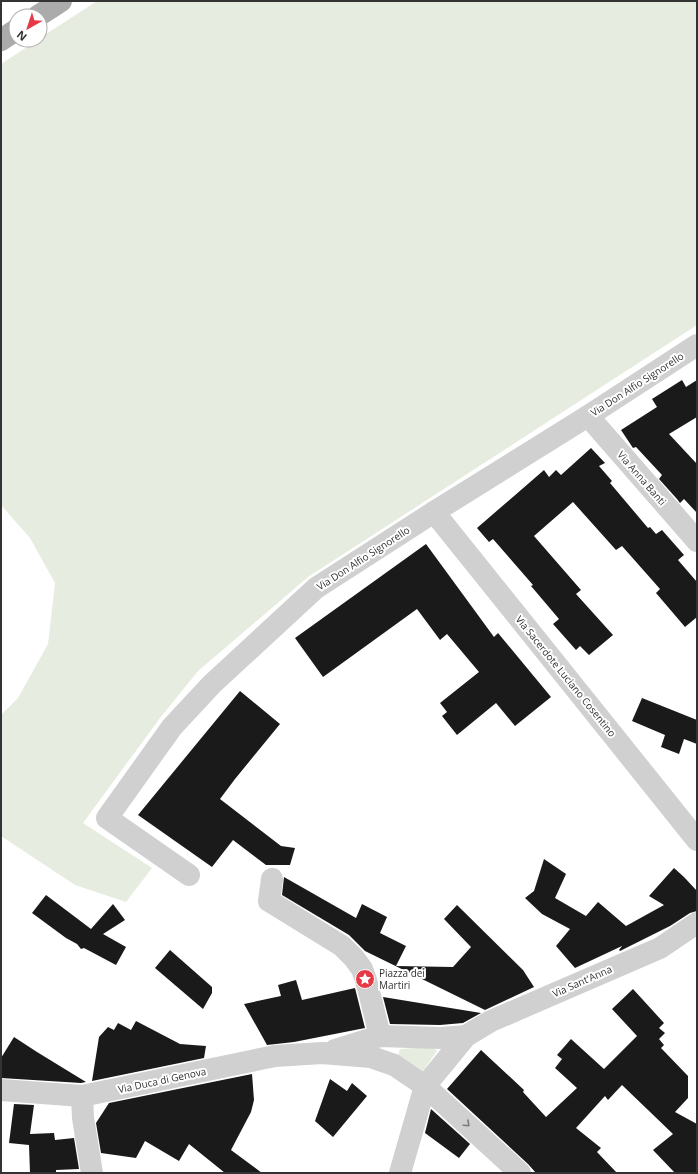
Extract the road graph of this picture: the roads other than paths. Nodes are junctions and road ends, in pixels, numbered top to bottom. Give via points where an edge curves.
1 (61, 1) edge
2 (48, 9) edge
3 (697, 345) edge
4 (588, 416) junction
5 (434, 512) junction
6 (697, 541) edge
7 (697, 840) edge
8 (189, 875) dead end
9 (272, 879) dead end
10 (697, 923) edge
11 (380, 1036) junction
12 (466, 1036) junction
13 (322, 1053) junction
14 (1, 1090) edge
15 (82, 1096) junction
16 (428, 1096) junction
17 (92, 1173) edge
18 (400, 1173) edge
19 (520, 1173) edge

1 - 2 main road
3 - 4 street, Via Don Alfio Signorello
4 - 5 street, Via Don Alfio Signorello
4 - 6 street, Via Anna Banti
5 - 7 street, Via Sacerdote Luciano Cosentino
5 - 8 street, Via Don Alfio Signorello via 316,588 212,684 172,727 107,818
9 - 11 street via 269,901 342,946 362,969
10 - 12 street, Via Sant'Anna via 660,948 491,1021
11 - 12 street
11 - 13 street
12 - 16 street
13 - 15 street, Via Duca di Genova via 275,1056
13 - 16 street via 371,1057 394,1065
14 - 15 street, Via Duca di Genova
15 - 17 street via 82,1118
16 - 18 street
16 -> 19 street

